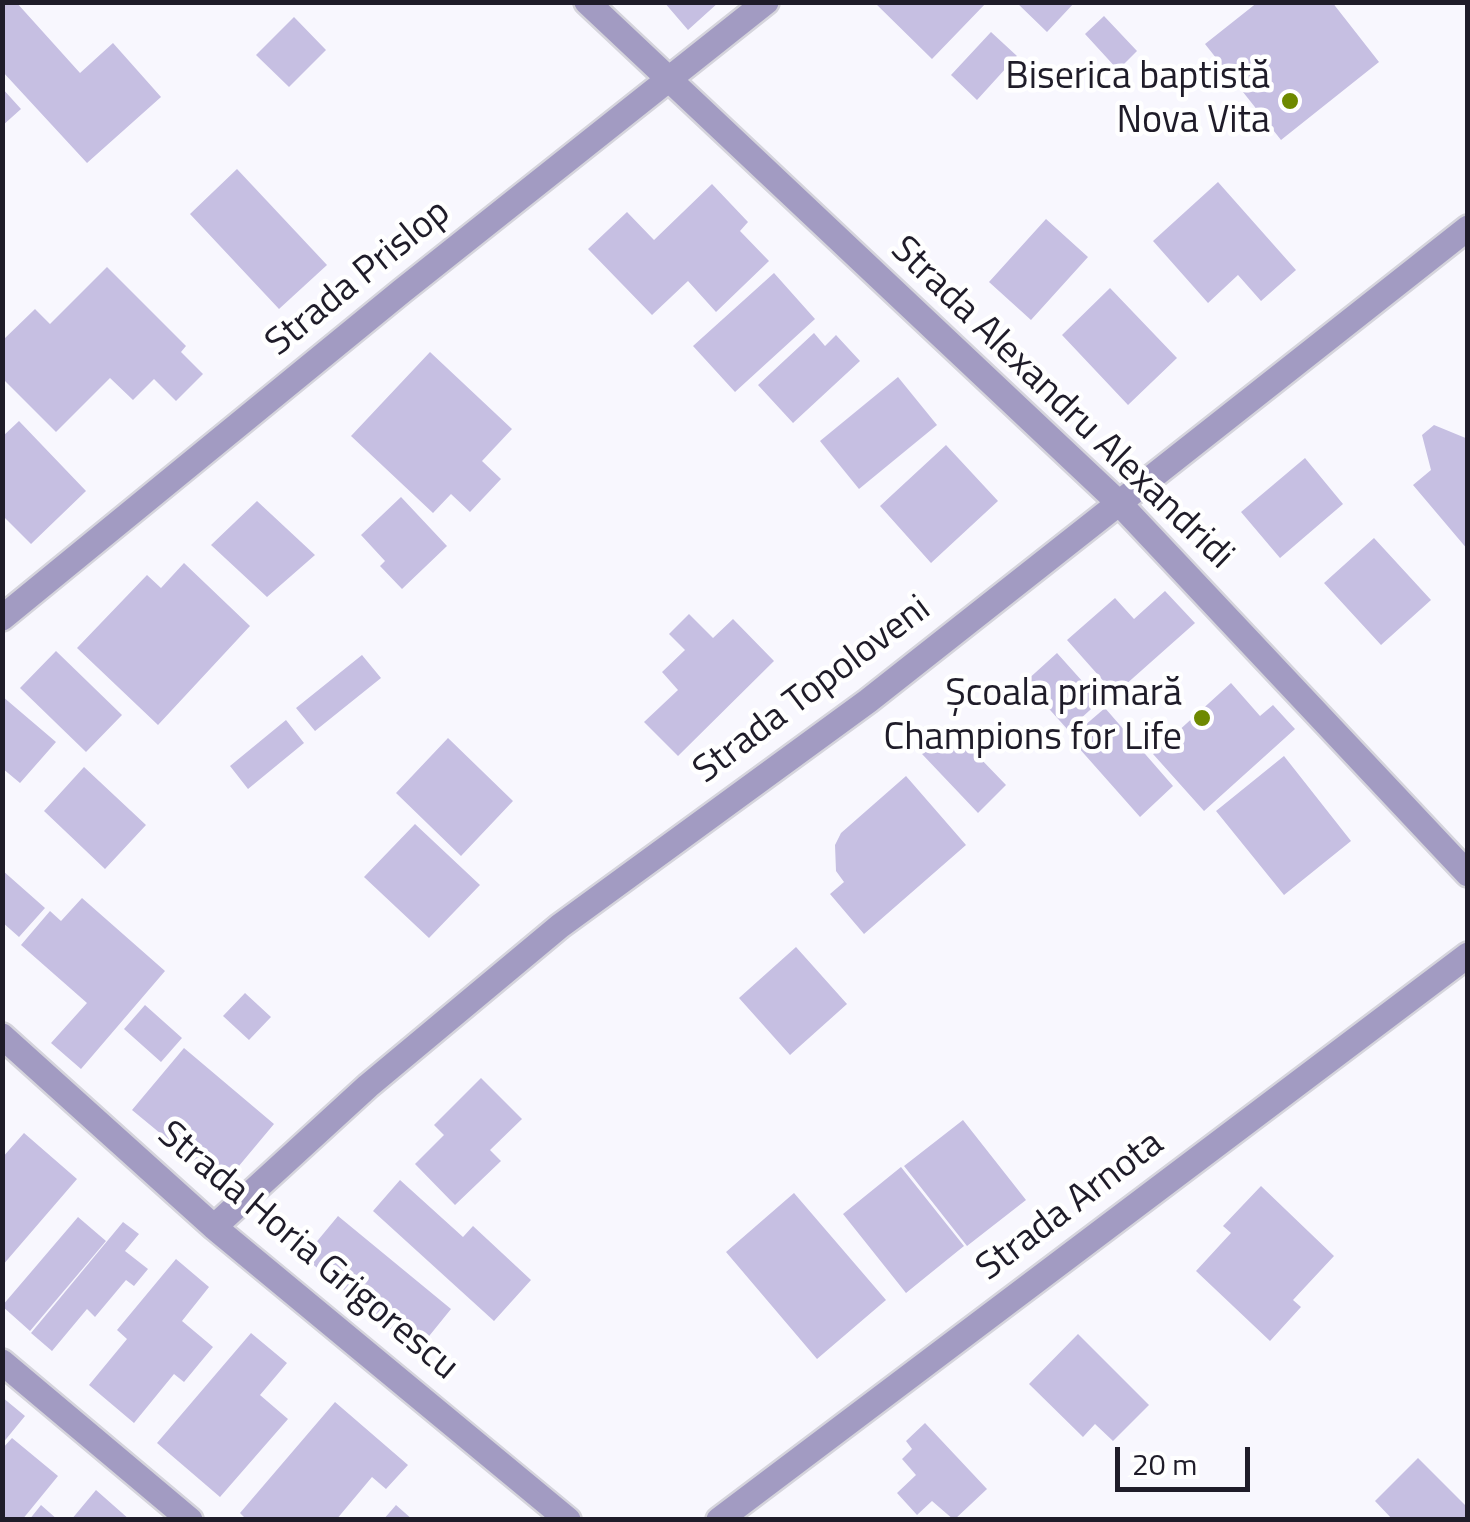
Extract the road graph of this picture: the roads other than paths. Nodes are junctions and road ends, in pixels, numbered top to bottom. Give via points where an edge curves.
1 (587, 2) edge
2 (766, 2) edge
3 (670, 84) junction
4 (1468, 228) edge
5 (1120, 504) junction
6 (2, 618) edge
7 (1468, 874) edge
8 (1468, 954) edge
9 (2, 1036) edge
10 (214, 1228) junction
11 (2, 1362) edge
12 (190, 1520) edge
13 (568, 1520) edge
14 (719, 1520) edge

1 - 3 street, Strada Alexandru Alexandridi
2 - 3 street, Strada Prislop
3 - 5 street, Strada Alexandru Alexandridi
3 - 6 street, Strada Prislop via 402,291
4 - 5 street, Strada Topoloveni
5 - 7 street, Strada Alexandru Alexandridi
5 - 10 street, Strada Topoloveni via 868,701 560,926 368,1086
8 - 14 street, Strada Arnota
9 - 10 street, Strada Horia Grigorescu
10 - 13 street, Strada Horia Grigorescu
11 - 12 street

